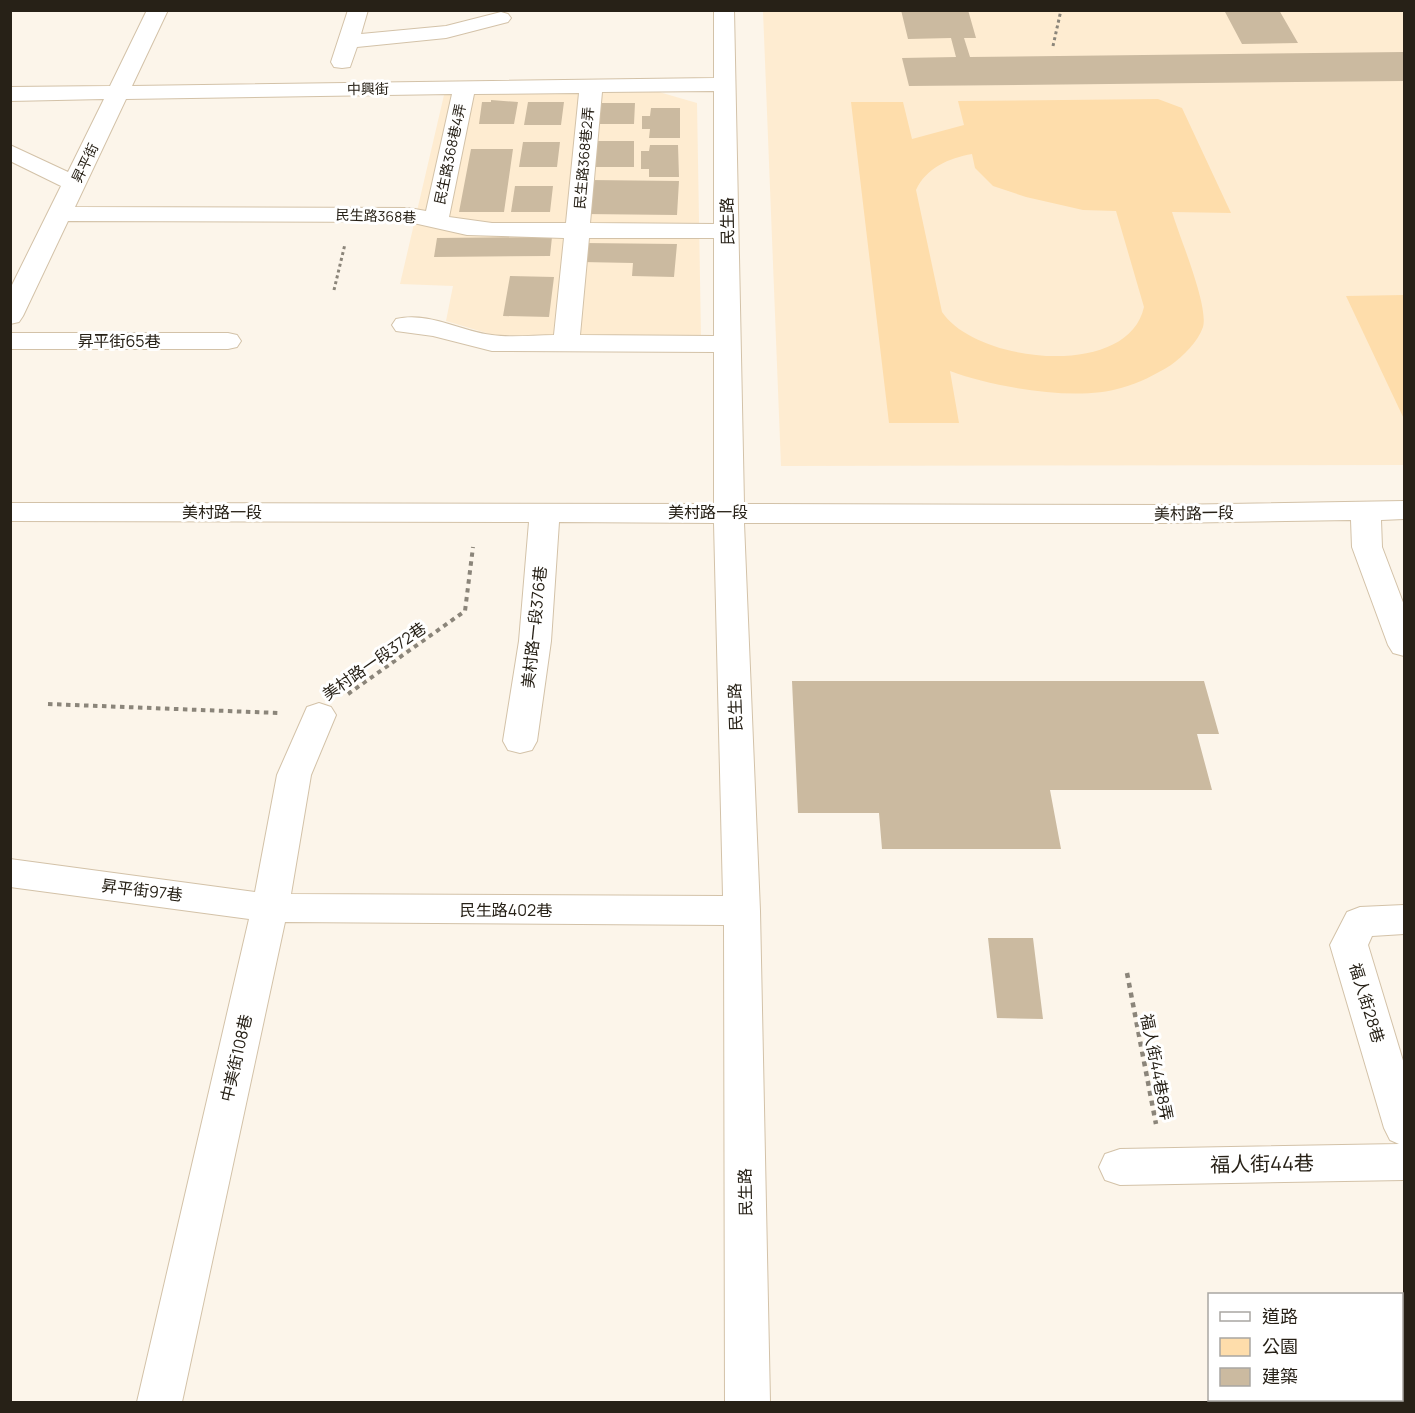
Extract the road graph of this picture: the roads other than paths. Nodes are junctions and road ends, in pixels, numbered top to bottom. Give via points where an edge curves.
1 (158, 10) edge
2 (358, 10) edge
3 (724, 10) edge
4 (501, 18) dead end
5 (348, 42) junction
6 (726, 84) junction
7 (591, 87) junction
8 (464, 88) junction
9 (335, 90) junction
10 (120, 92) junction
11 (10, 94) edge
12 (10, 152) edge
13 (75, 184) junction
14 (60, 214) junction
15 (436, 220) junction
16 (577, 230) junction
17 (727, 231) junction
18 (10, 316) edge
19 (405, 325) dead end
20 (10, 340) edge
21 (228, 340) dead end
22 (566, 343) junction
23 (728, 344) junction
24 (1366, 510) junction
25 (1404, 510) edge
26 (10, 512) edge
27 (545, 512) junction
28 (729, 512) junction
29 (1404, 645) edge
30 (319, 715) road end
31 (520, 741) dead end
32 (11, 875) edge
33 (270, 908) junction
34 (742, 911) junction
35 (1404, 920) edge
36 (1404, 1128) edge
37 (1404, 1162) edge
38 (1120, 1167) dead end
39 (159, 1402) edge
40 (748, 1402) edge

1 - 10 street, 昇平街
2 - 5 street
3 - 6 street, 民生路
4 - 5 street via 446,32
5 - 9 street
6 - 7 street, 中興街
6 - 17 street, 民生路
7 - 8 street, 中興街
7 - 16 street, 民生路368巷2弄
8 - 9 street, 中興街
8 - 15 street, 民生路368巷4弄
9 - 10 street, 中興街
10 - 11 street, 中興街
10 - 13 street, 昇平街
12 - 13 street
13 - 14 street, 昇平街
14 - 15 street, 民生路368巷 via 410,215
14 - 18 street, 昇平街
15 - 16 street, 民生路368巷 via 492,230
16 - 17 street, 民生路368巷
16 - 22 street, 民生路368巷2弄
17 - 23 street, 民生路
19 - 22 street via 492,343
20 - 21 street, 昇平街65巷
22 - 23 street
23 - 28 street, 民生路
24 - 25 street, 美村路一段
24 - 28 street, 美村路一段 via 1168,514
24 - 29 street via 1367,547
26 - 27 street, 美村路一段
27 - 28 street, 美村路一段
27 - 31 street, 美村路一段376巷 via 535,641
28 - 34 street, 民生路
30 - 33 street, 中美街108巷 via 294,775
32 - 33 street, 昇平街97巷
33 - 34 street, 民生路402巷
33 - 39 street, 中美街108巷
34 - 40 street, 民生路
35 - 36 street, 福人街28巷 via 1360,922 1349,945
37 - 38 street, 福人街44巷

